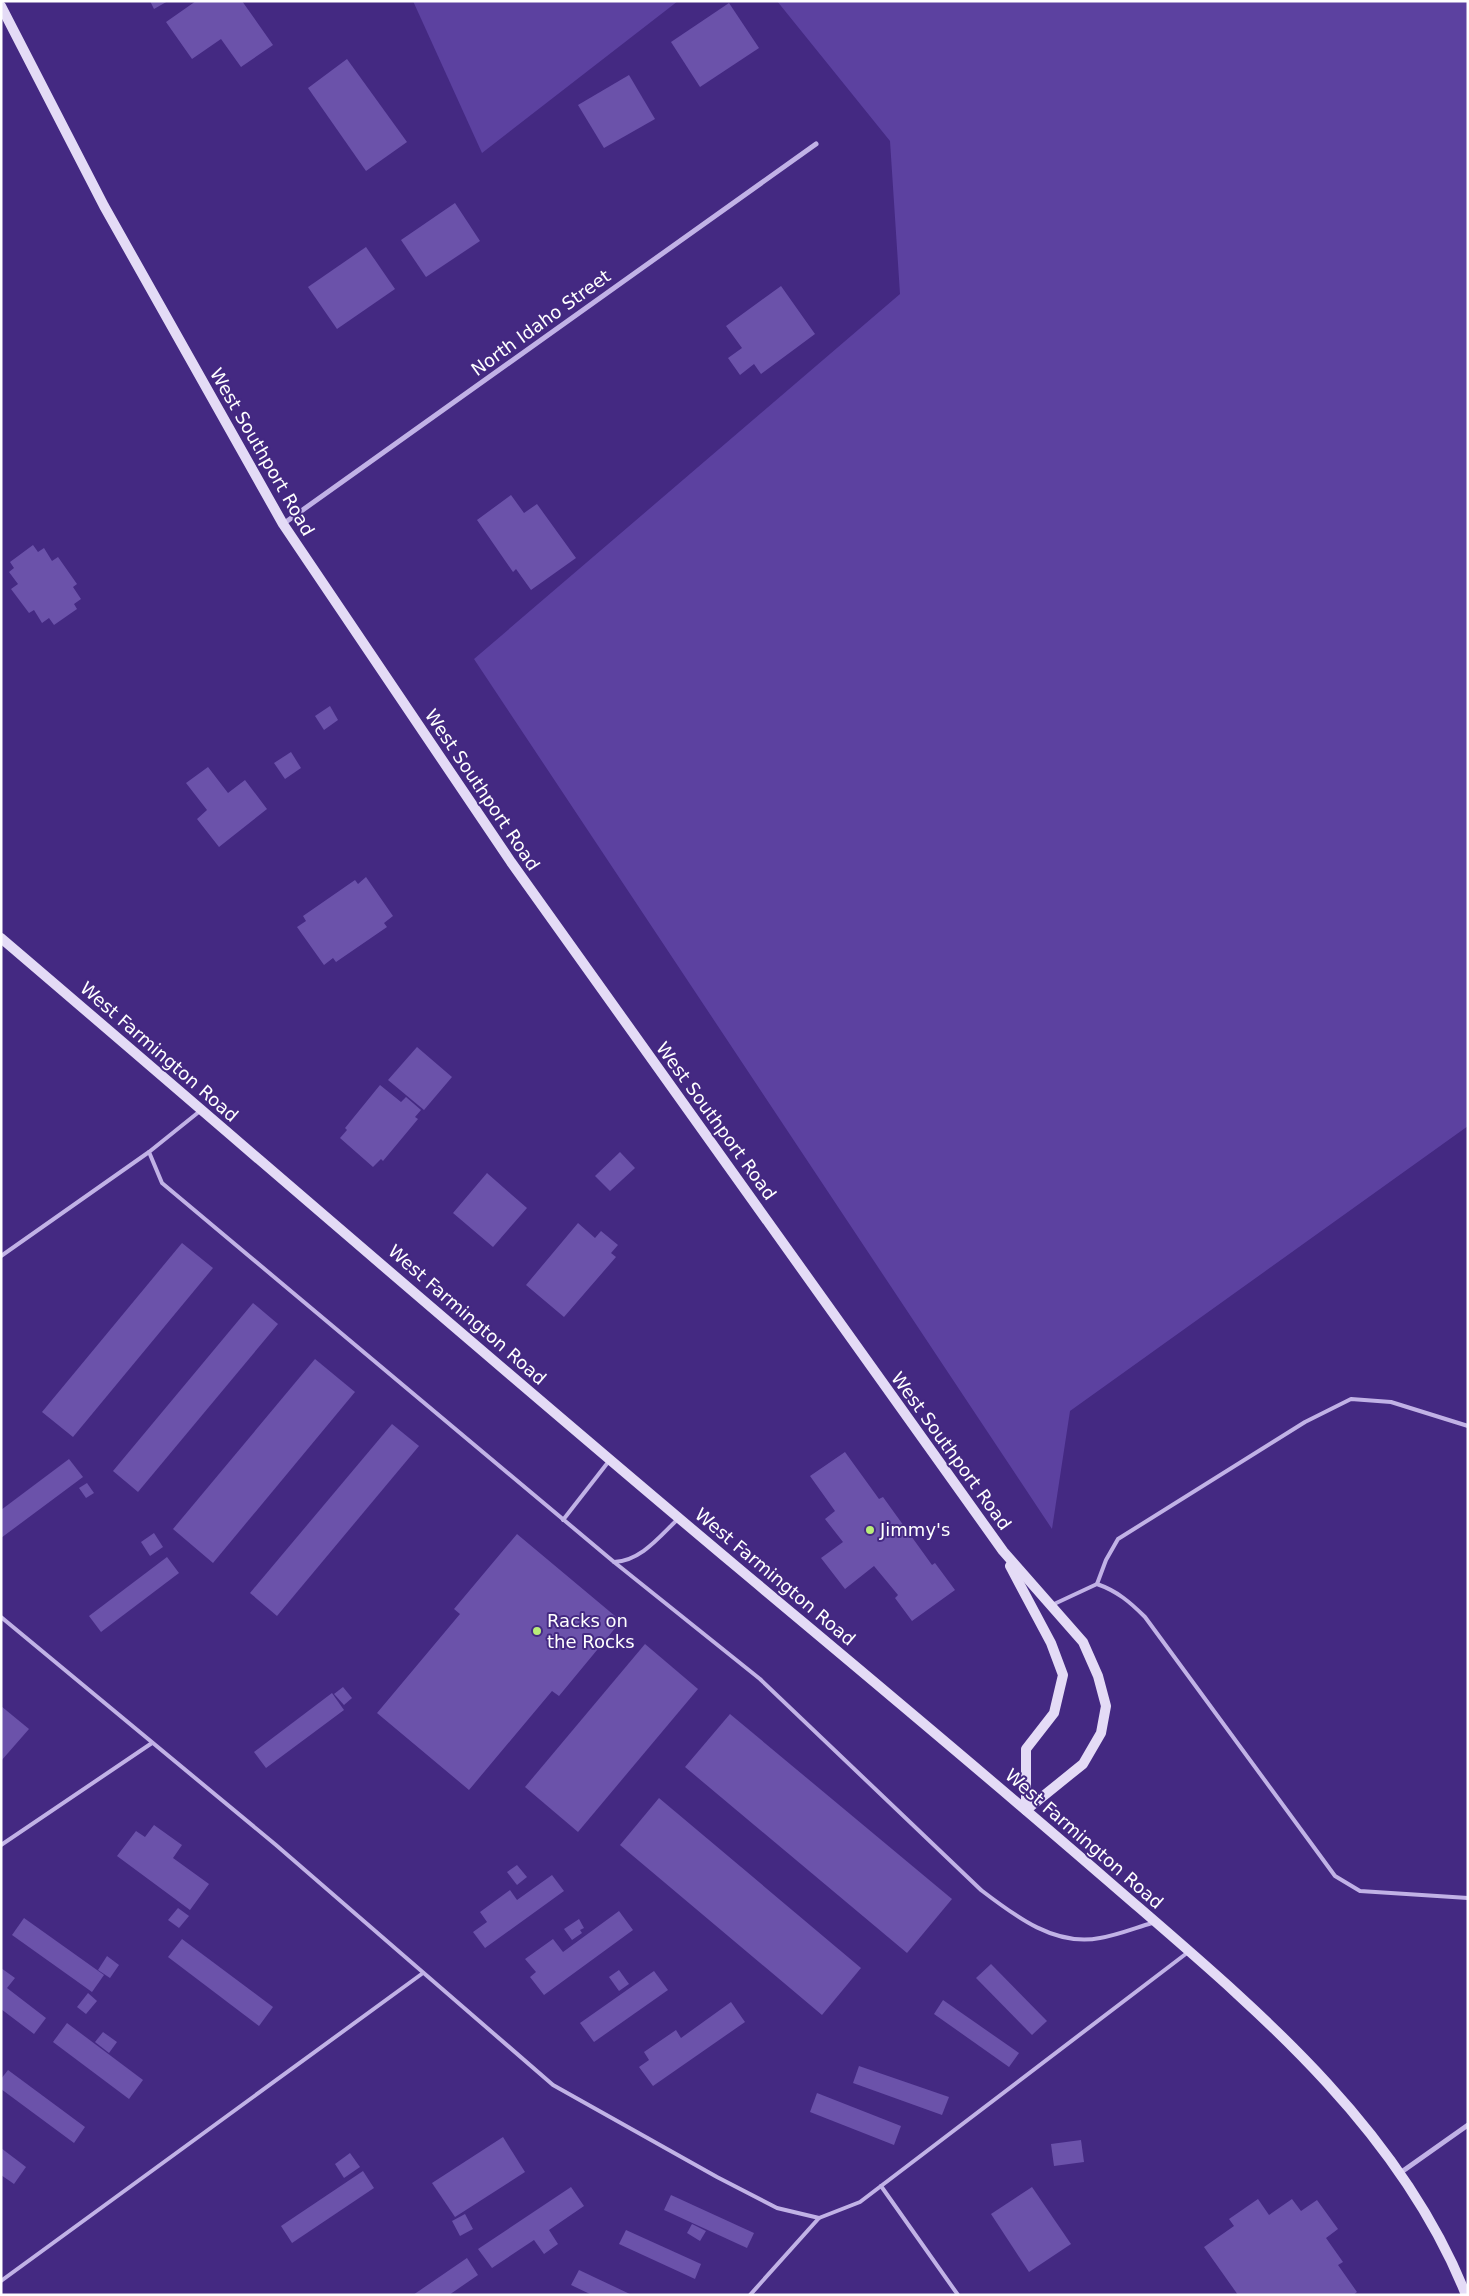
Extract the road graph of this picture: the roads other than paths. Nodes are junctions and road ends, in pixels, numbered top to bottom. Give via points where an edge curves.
1 (1, 6) edge
2 (816, 144) dead end
3 (283, 524) junction
4 (1, 938) edge
5 (202, 1110) junction
6 (149, 1152) junction
7 (1, 1256) edge
8 (1468, 1426) edge
9 (610, 1460) junction
10 (679, 1518) junction
11 (564, 1520) junction
12 (1003, 1551) junction
13 (614, 1562) junction
14 (1097, 1584) junction
15 (1051, 1606) junction
16 (1, 1617) edge
17 (152, 1743) junction
18 (1026, 1810) junction
19 (1, 1845) edge
20 (1468, 1898) edge
21 (1155, 1922) junction
22 (1189, 1951) junction
23 (423, 1973) junction
24 (1468, 2125) edge
25 (1400, 2173) junction
26 (881, 2186) junction
27 (819, 2218) junction
28 (1, 2281) edge
29 (750, 2295) edge
30 (958, 2295) edge
31 (1466, 2295) edge

1 - 3 main road, West Southport Road via 104,206
2 - 3 street, North Idaho Street
3 - 12 main road, West Southport Road via 511,862
4 - 5 main road, West Farmington Road
5 - 6 lane
5 - 9 main road, West Farmington Road
6 - 7 lane
6 - 11 lane via 162,1183
8 - 14 lane via 1391,1402 1351,1399 1306,1422 1118,1539
9 - 10 main road, West Farmington Road
9 - 11 lane
10 - 13 lane via 650,1546 627,1559
10 - 18 main road, West Farmington Road
11 - 13 lane
12 - 15 main road, West Southport Road
12 - 18 main road, West Southport Road via 1051,1642 1063,1675 1054,1712 1026,1749
13 - 21 lane via 760,1679 981,1890 1014,1915 1064,1939 1099,1938
14 - 15 lane
14 - 20 lane via 1128,1600 1145,1617 1335,1876 1360,1891
15 - 18 main road, West Southport Road via 1083,1642 1098,1676 1106,1706 1101,1733 1083,1764
16 - 17 lane
17 - 19 lane
17 - 23 lane
18 - 21 main road, West Farmington Road
21 - 22 main road, West Farmington Road
22 - 25 main road, West Farmington Road via 1305,2059 1355,2115
22 - 26 lane
23 - 27 lane via 553,2085 777,2208
23 - 28 lane
24 - 25 street
25 - 31 main road, West Farmington Road via 1453,2261
26 - 27 lane via 860,2202
26 - 30 lane
27 - 29 lane

